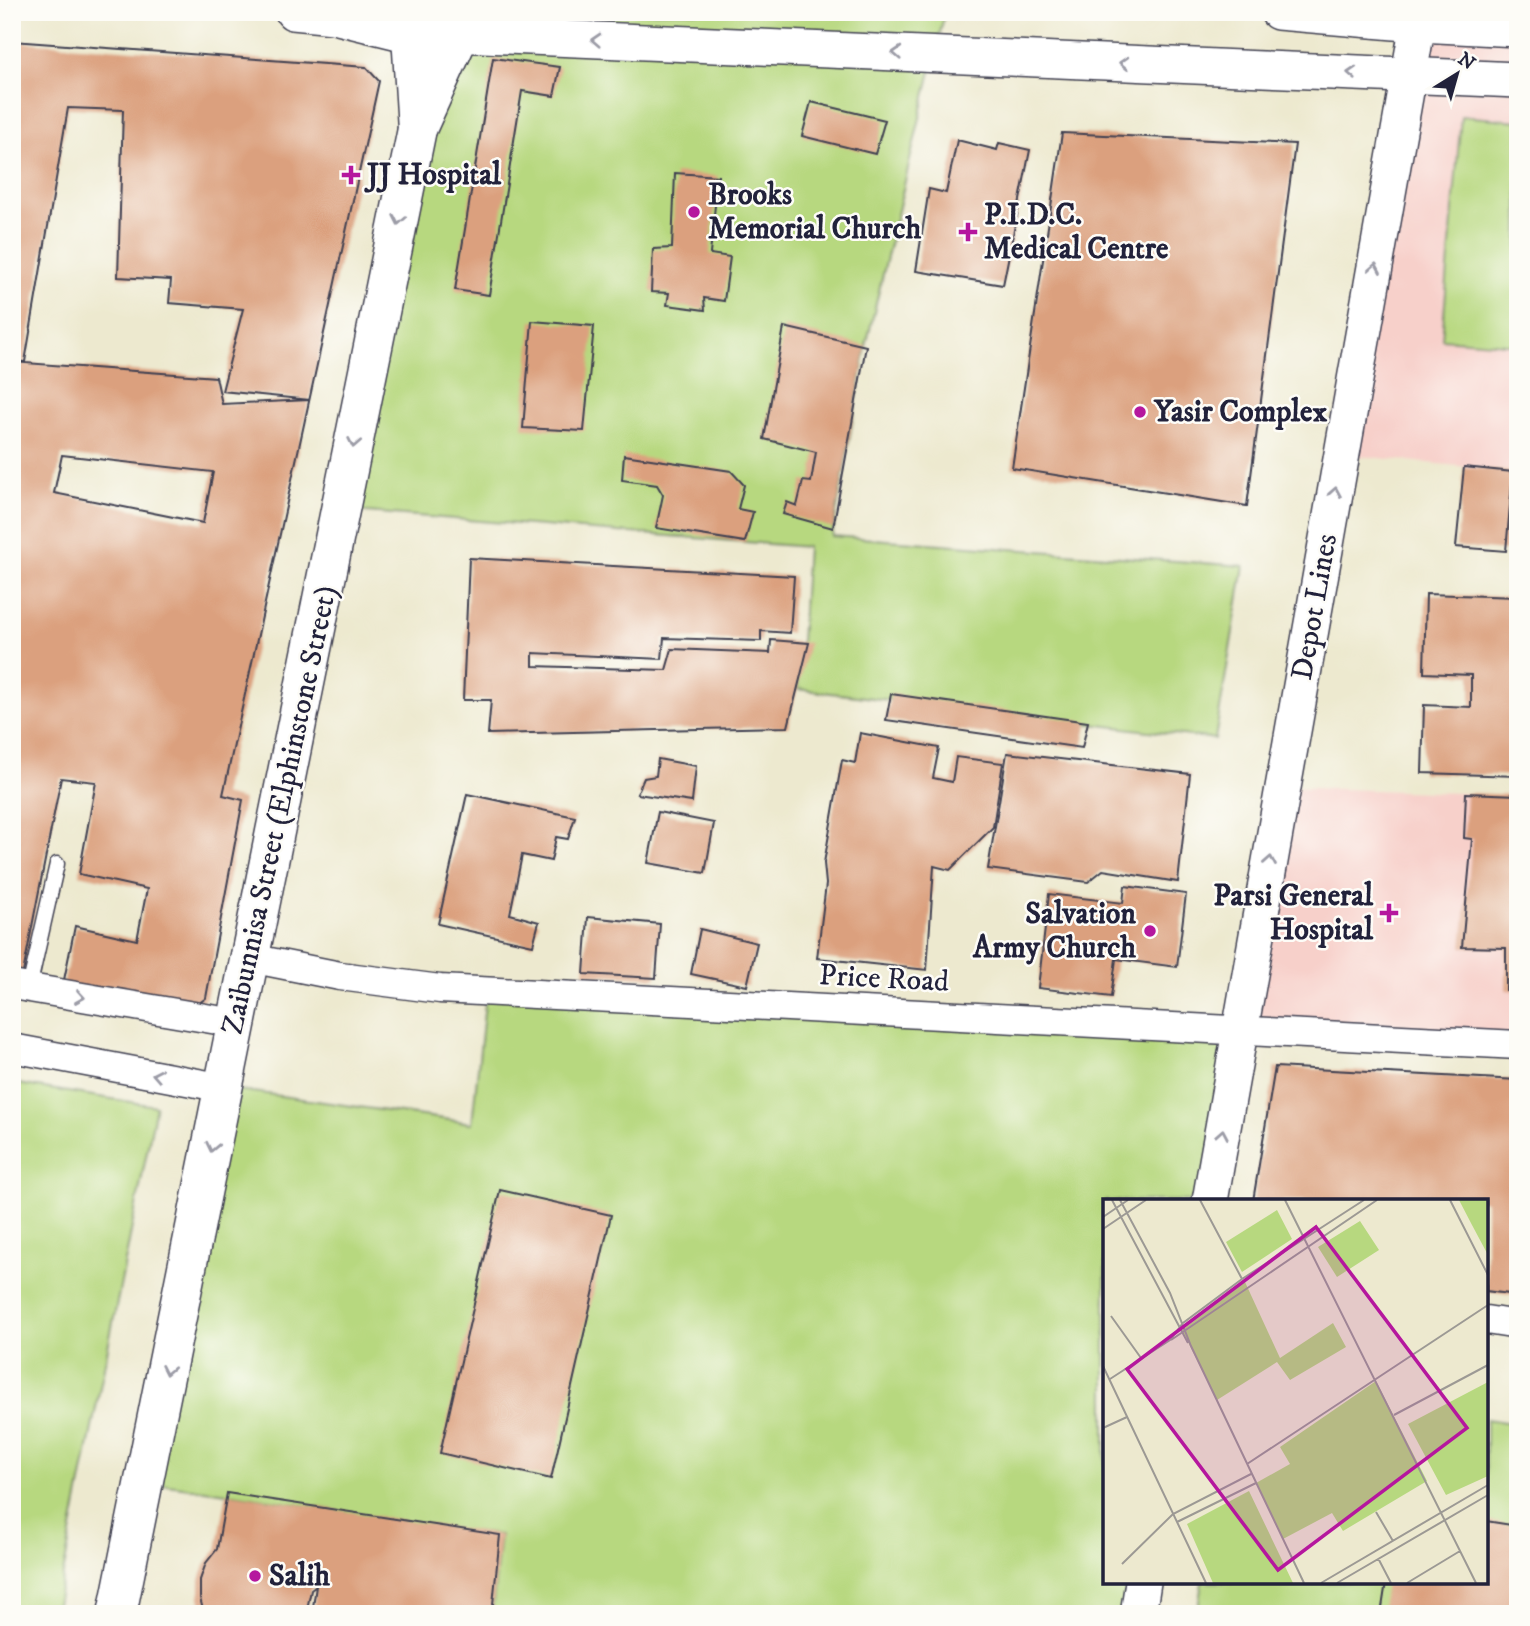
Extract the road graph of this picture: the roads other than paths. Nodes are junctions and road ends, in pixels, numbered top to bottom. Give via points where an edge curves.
1 (293, 12) edge
2 (1278, 12) edge
3 (341, 14) edge
4 (1419, 18) edge
5 (461, 23) edge
6 (413, 24) edge
7 (653, 27) edge
8 (1518, 29) edge
9 (1409, 76) junction
10 (1518, 80) edge
11 (417, 130) junction
12 (57, 863) dead end
13 (250, 958) junction
14 (21, 987) edge
15 (235, 1023) junction
16 (1240, 1031) junction
17 (1518, 1045) edge
18 (12, 1048) edge
19 (224, 1088) junction
20 (1210, 1199) edge
21 (1488, 1320) edge
22 (1518, 1325) edge
23 (1143, 1584) edge
24 (117, 1614) edge
25 (1138, 1614) edge

1 - 3 street
2 - 4 street
3 - 6 street
4 - 8 street
4 - 9 street, Depot Lines
5 - 6 street
7 -> 5 street
5 - 11 main road, Zaibunnisa Street (Elphinstone Street)
6 - 11 main road
9 -> 7 street
9 - 10 street
16 -> 9 street, Depot Lines
11 -> 13 main road, Zaibunnisa Street (Elphinstone Street)
12 - 14 lane
13 - 15 main road, Zaibunnisa Street (Elphinstone Street)
13 - 16 street, Price Road via 440,989
14 -> 15 street
15 - 19 main road, Zaibunnisa Street (Elphinstone Street)
16 - 17 street, Price Road
20 -> 16 street, Depot Lines
19 -> 18 street
19 -> 24 main road, Zaibunnisa Street (Elphinstone Street)
21 - 22 street
23 - 25 street

